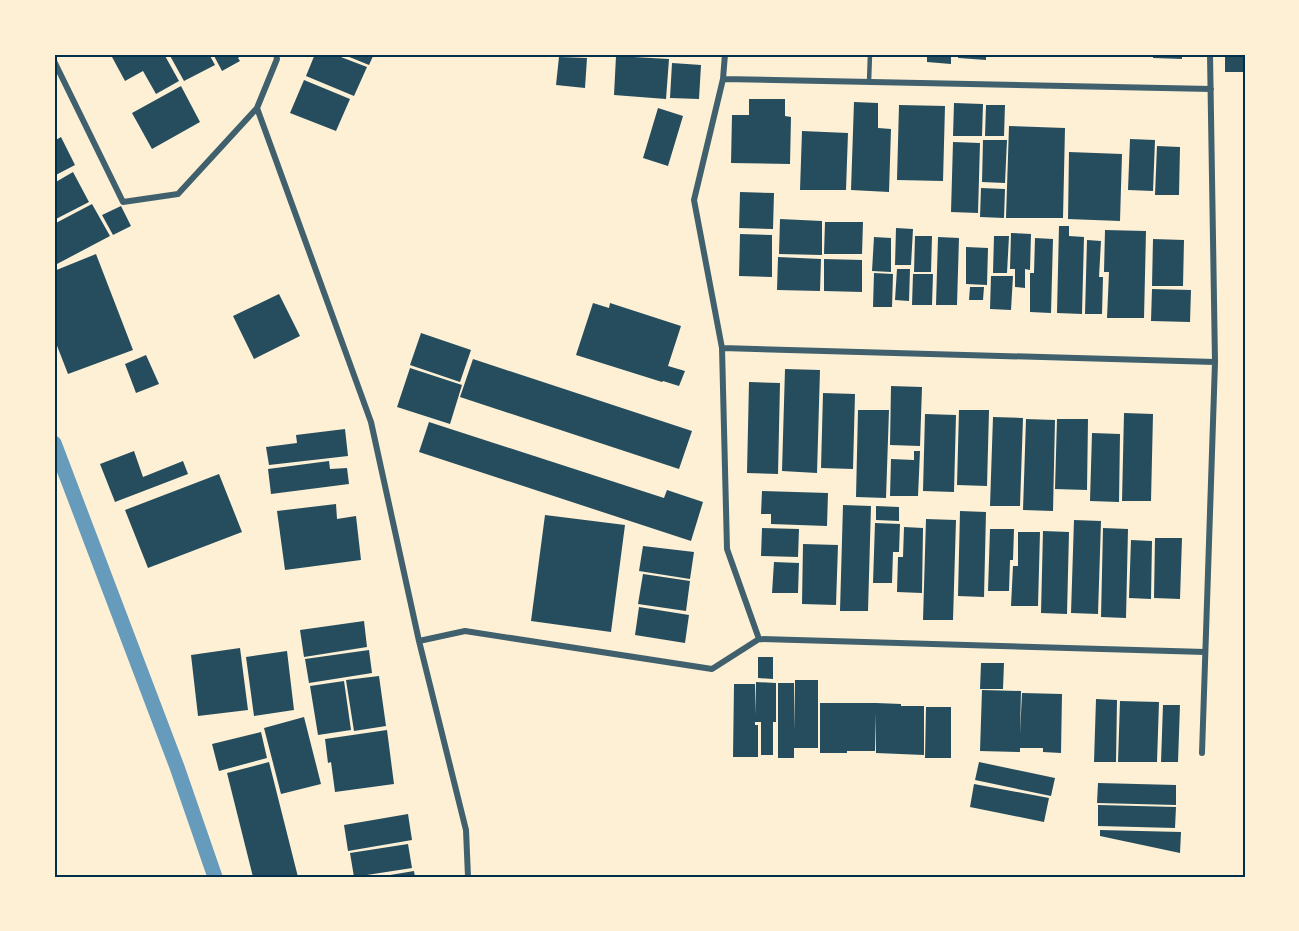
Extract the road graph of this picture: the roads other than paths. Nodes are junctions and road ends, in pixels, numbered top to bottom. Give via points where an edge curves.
1 (276, 54) edge
2 (725, 54) edge
3 (870, 54) edge
4 (1210, 54) edge
5 (54, 61) edge
6 (723, 79) junction
7 (869, 82) junction
8 (1211, 89) junction
9 (257, 108) junction
10 (722, 348) junction
11 (1215, 362) junction
12 (759, 639) junction
13 (418, 641) junction
14 (1205, 652) junction
15 (1202, 753) dead end
16 (468, 877) edge

1 - 9 street
2 - 6 street
3 - 7 lane
4 - 8 street
5 - 9 street via 123,202 178,194
6 - 7 street
6 - 10 street via 694,200
7 - 8 street
8 - 11 street
9 - 13 street via 371,422
10 - 11 street
10 - 12 street via 727,549
11 - 14 street
12 - 13 street via 712,669 465,631
12 - 14 street
13 - 16 street via 466,830
14 - 15 street

